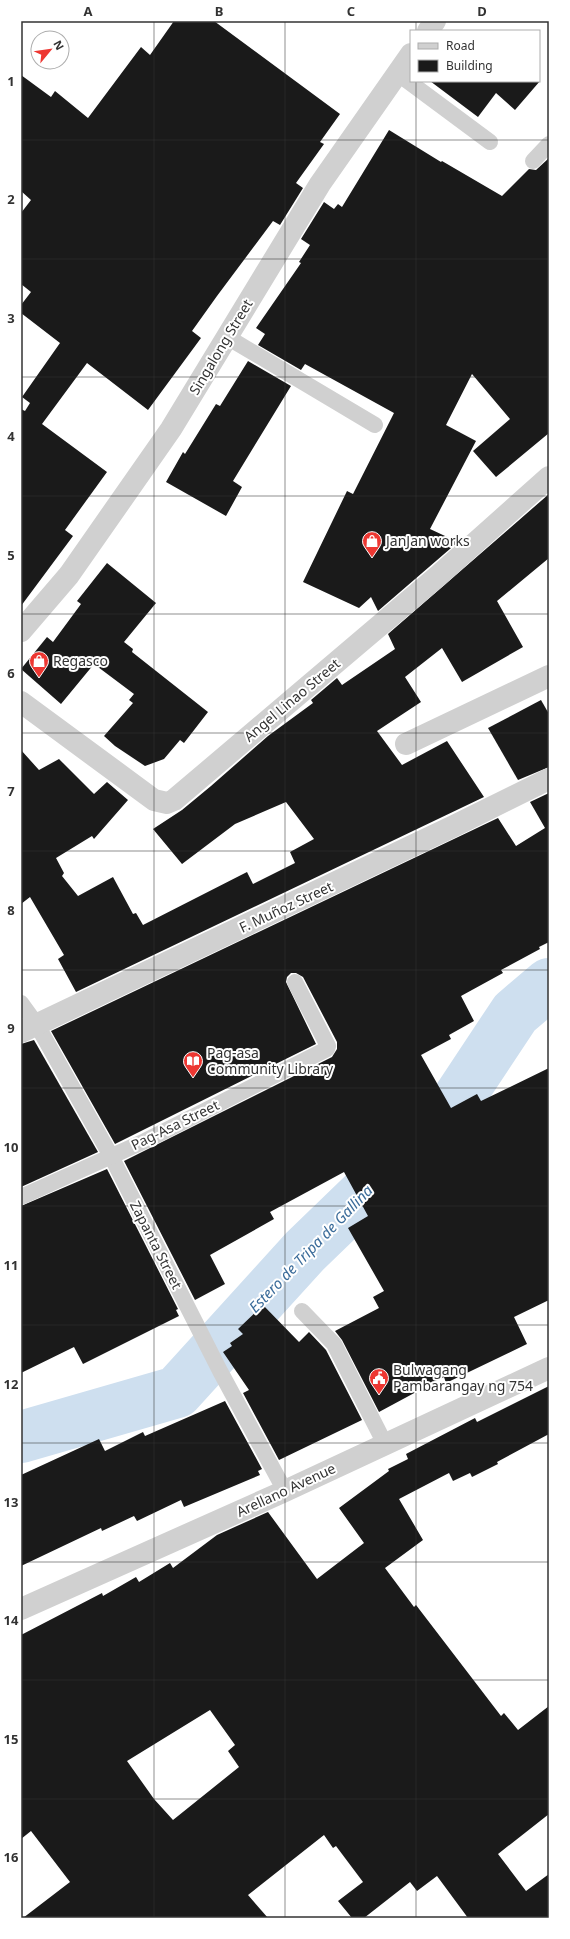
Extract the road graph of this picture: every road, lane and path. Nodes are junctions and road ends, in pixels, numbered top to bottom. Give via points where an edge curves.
1 (436, 21) edge
2 (429, 30) edge
3 (410, 55) edge
4 (397, 73) junction
5 (490, 142) dead end
6 (549, 144) edge
7 (532, 161) dead end
8 (226, 337) junction
9 (376, 424) dead end
10 (549, 477) edge
11 (21, 632) edge
12 (549, 676) edge
13 (21, 702) edge
14 (406, 744) dead end
15 (549, 779) edge
16 (295, 982) dead end
17 (21, 1003) edge
18 (29, 1029) edge
19 (111, 1156) junction
20 (21, 1197) edge
21 (302, 1311) dead end
22 (549, 1368) edge
23 (385, 1444) junction
24 (285, 1491) junction
25 (21, 1609) edge

1 - 2 street
3 - 4 street, Singalong Street
4 - 5 lane
4 - 8 street, Singalong Street via 320,184
6 - 7 lane
8 - 9 lane
8 - 11 street, Singalong Street via 171,429 69,575
10 - 13 street, Angel Linao Street via 438,576 174,800 167,803 154,800
12 - 14 street
15 - 18 street, F. Muñoz Street
16 - 19 lane, Pag-Asa Street via 328,1046 327,1049
17 - 18 lane, Zapanta Street
18 - 19 lane, Zapanta Street
19 - 20 lane, Pag-Asa Street
19 - 24 lane, Zapanta Street via 220,1371
21 - 23 lane via 334,1344
22 - 23 street, Arellano Avenue
23 - 24 street, Arellano Avenue
24 - 25 street, Arellano Avenue

